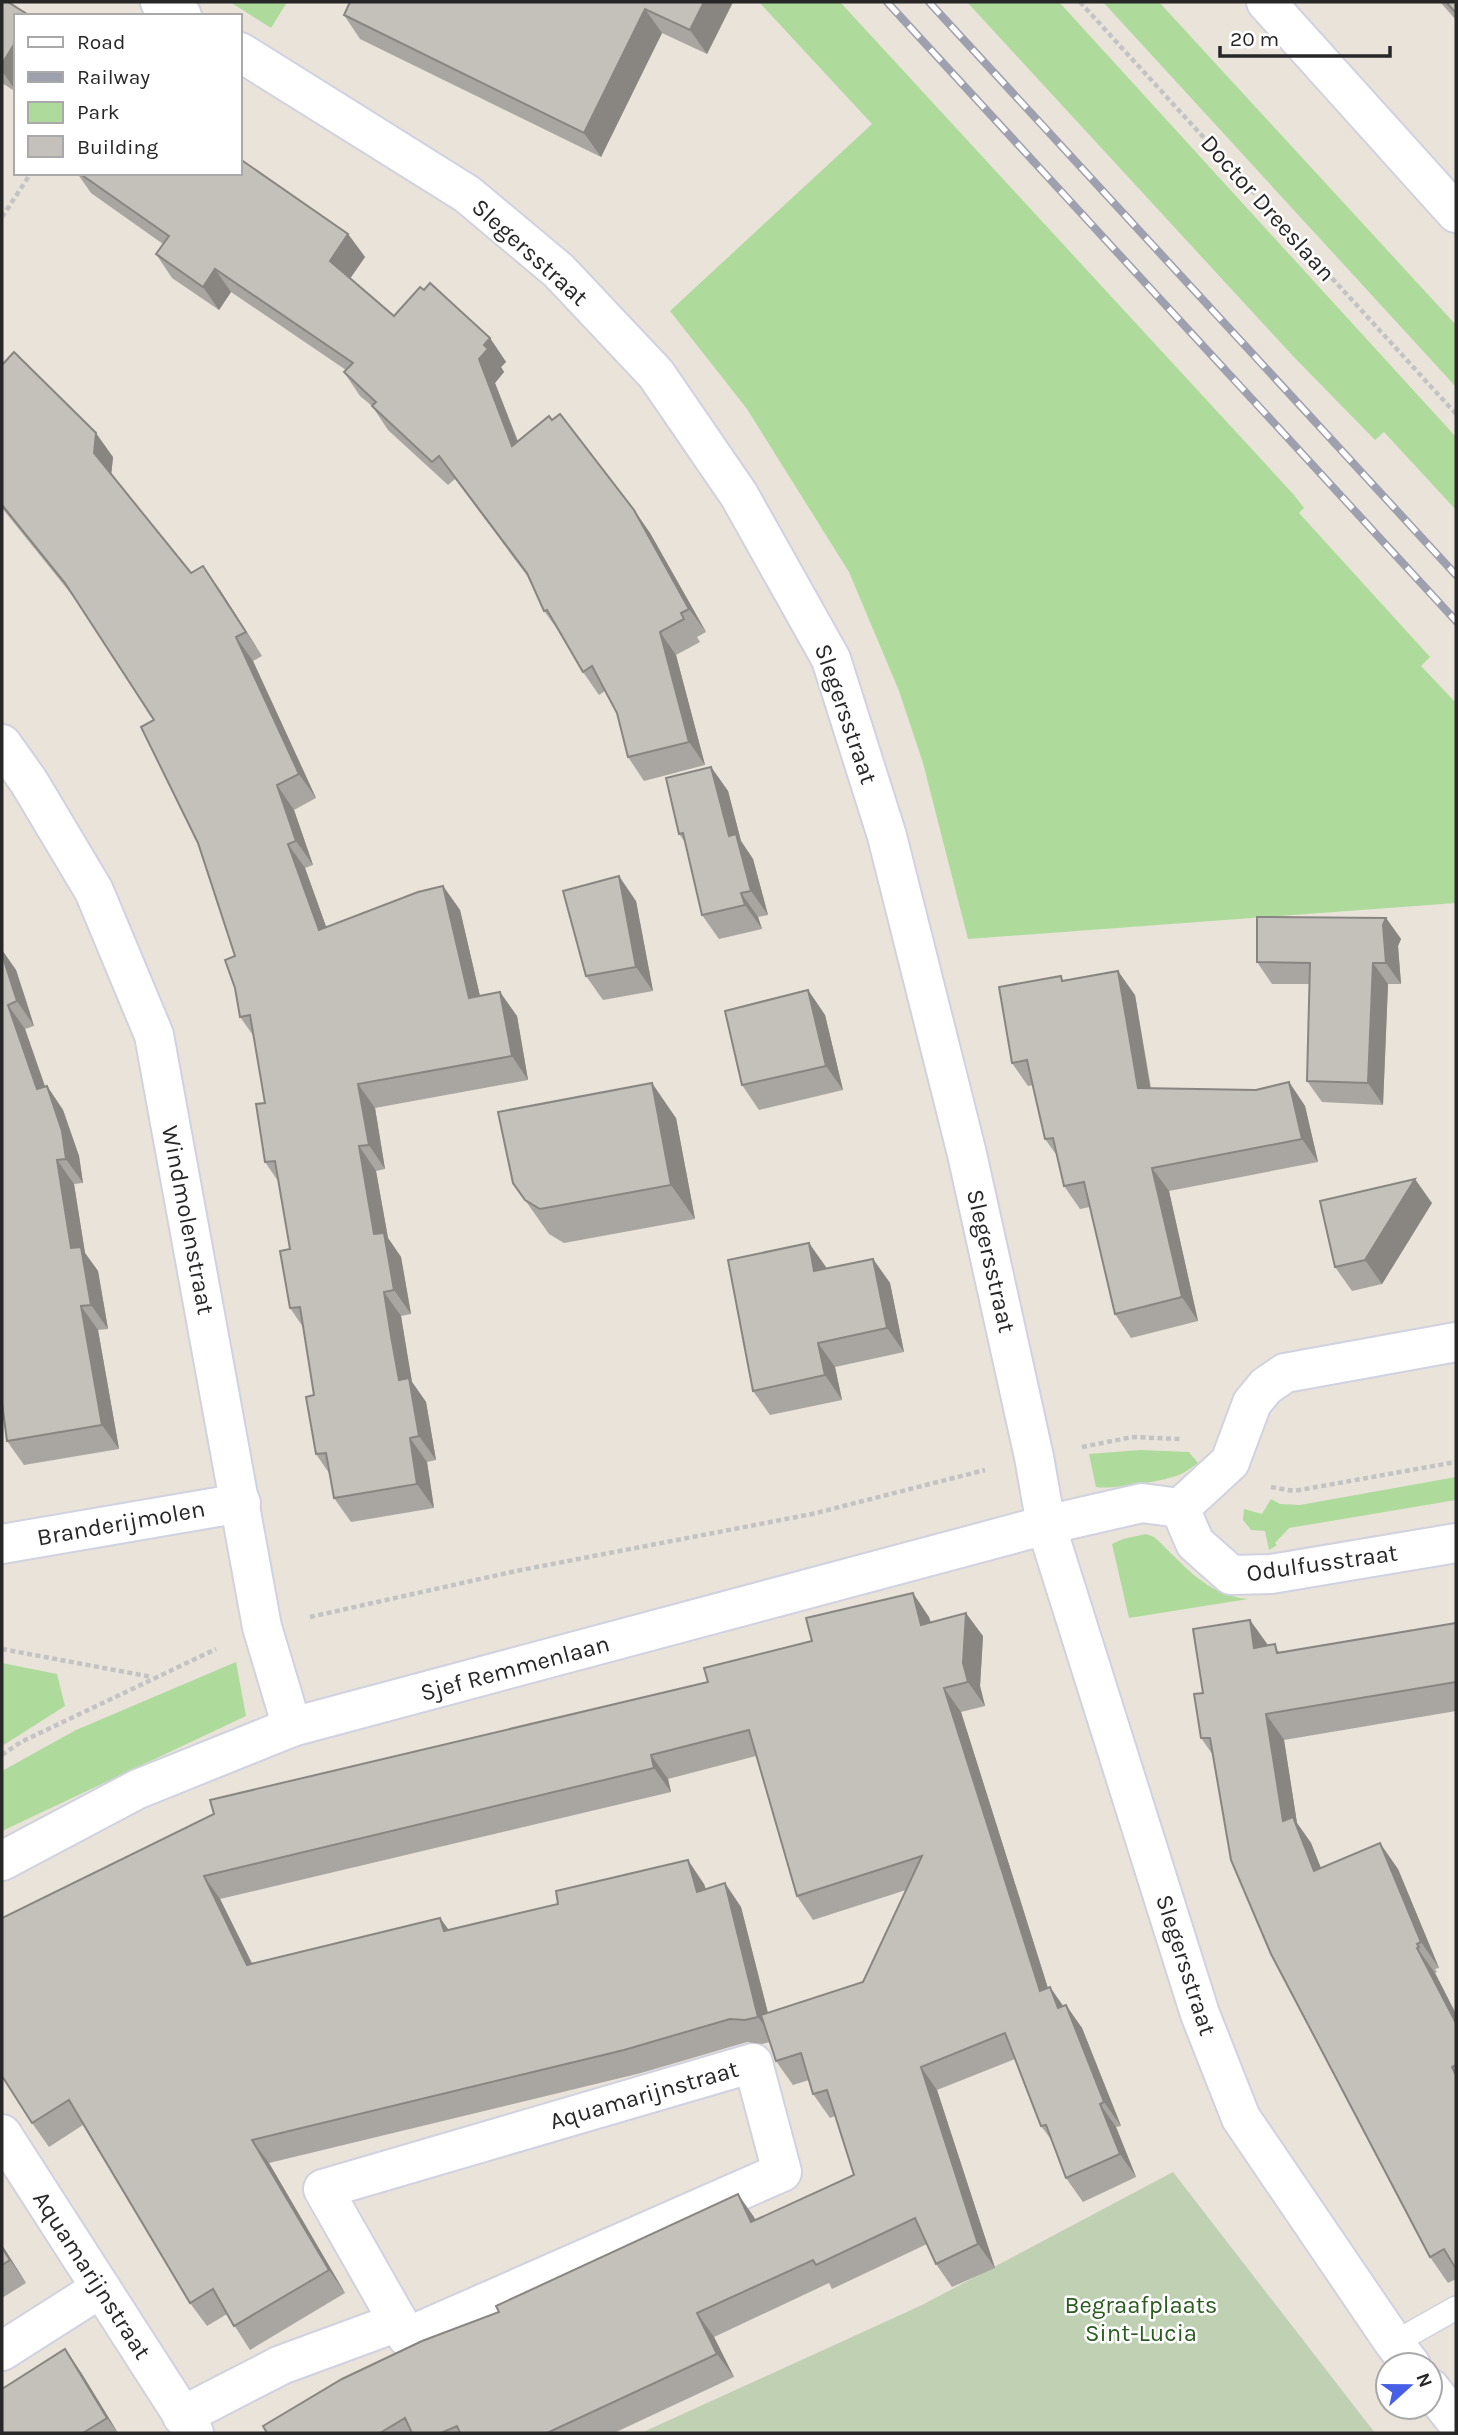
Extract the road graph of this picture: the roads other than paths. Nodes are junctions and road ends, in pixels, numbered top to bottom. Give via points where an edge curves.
1 (160, 2) edge
2 (1266, 2) edge
3 (179, 14) edge
4 (242, 53) edge
5 (1456, 213) edge
6 (2, 744) edge
7 (15, 784) edge
8 (1456, 1342) edge
9 (240, 1503) junction
10 (1180, 1508) junction
11 (1046, 1525) junction
12 (1456, 1543) edge
13 (2, 1544) edge
14 (292, 1727) junction
15 (2, 1861) edge
16 (2, 2134) edge
17 (101, 2288) junction
18 (1456, 2308) edge
19 (398, 2322) junction
20 (2, 2351) edge
21 (1401, 2351) edge
22 (1406, 2351) edge
23 (1444, 2406) edge
24 (1456, 2421) edge
25 (188, 2424) edge

1 - 3 street
2 - 5 street
4 - 11 street, Slegersstraat via 467,194 559,271 656,374 746,507 831,659 887,836 967,1154
6 - 7 street, Windmolenstraat
7 - 9 street, Windmolenstraat via 94,891 153,1035
8 - 10 street via 1285,1373 1252,1403 1230,1462
9 - 13 street, Branderijmolen
9 - 14 street, Windmolenstraat via 262,1627
10 - 11 street via 1142,1503
10 - 12 street, Odulfusstraat via 1195,1543 1231,1575 1271,1574
11 - 14 street, Sjef Remmenlaan
11 - 21 street, Slegersstraat via 1200,2014 1241,2118
14 - 15 street, Sjef Remmenlaan via 138,1789
16 - 17 street, Aquamarijnstraat
17 - 20 street
17 - 25 street, Aquamarijnstraat
18 - 22 lane
19 - 19 street, Aquamarijnstraat via 324,2189 753,2063 782,2172 407,2337
19 - 25 street, Aquamarijnstraat via 281,2365
23 - 24 street

